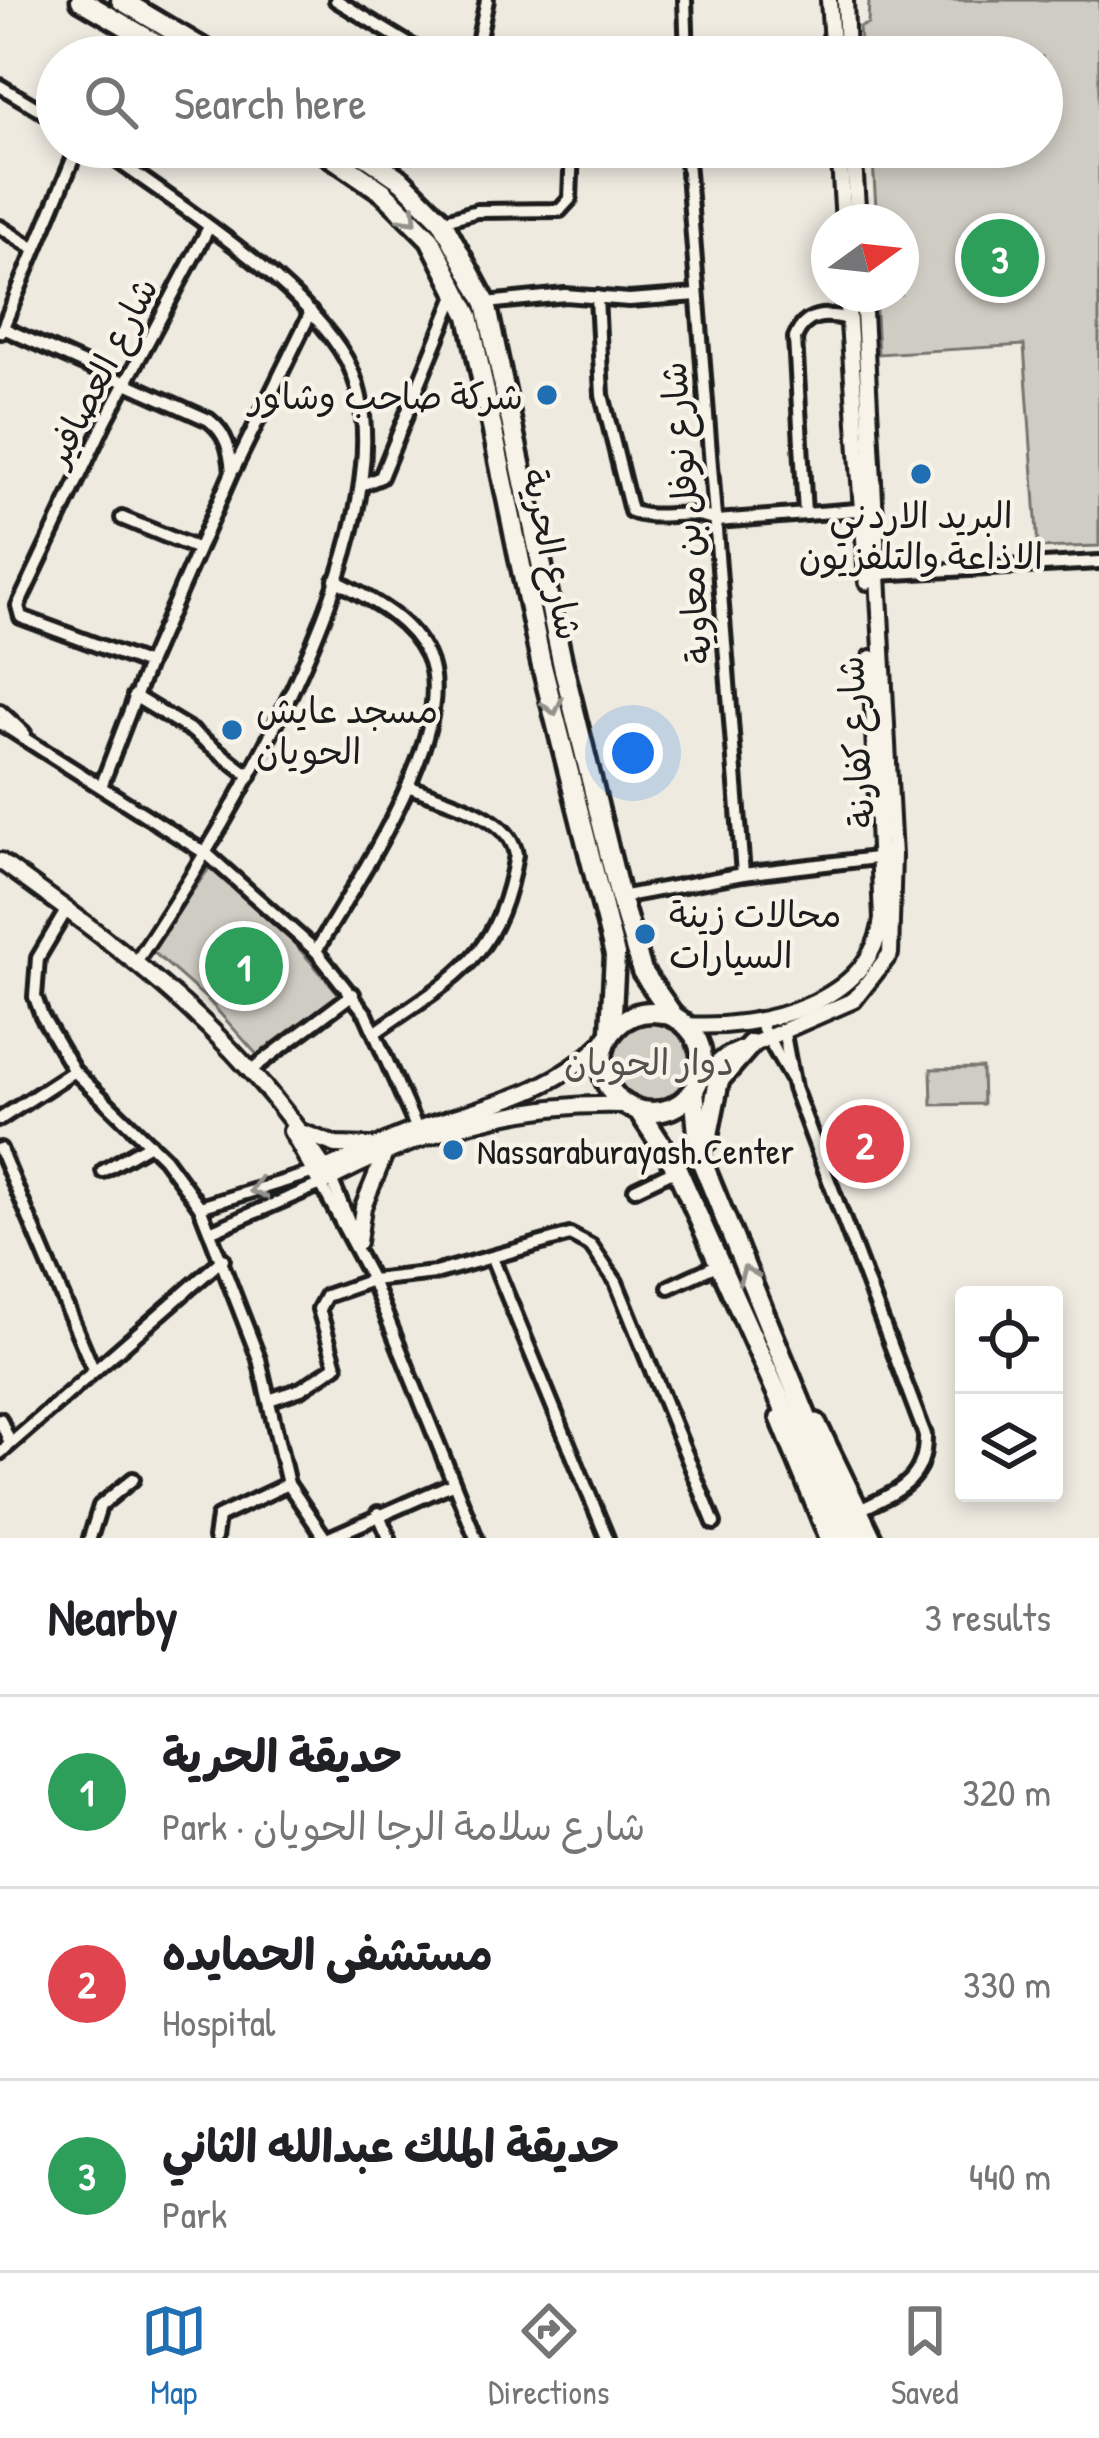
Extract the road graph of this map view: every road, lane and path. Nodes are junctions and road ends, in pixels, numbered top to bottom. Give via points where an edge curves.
1 (81, 0) edge
2 (121, 0) edge
3 (336, 0) edge
4 (487, 0) edge
5 (685, 0) edge
6 (829, 0) edge
7 (845, 0) edge
8 (130, 28) junction
9 (128, 36) edge
10 (142, 36) edge
11 (182, 36) edge
12 (395, 36) edge
13 (479, 36) edge
14 (686, 36) edge
15 (832, 36) edge
16 (846, 36) edge
17 (0, 86) edge
18 (36, 107) edge
19 (70, 168) edge
20 (127, 168) edge
21 (346, 168) edge
22 (383, 168) edge
23 (571, 168) edge
24 (688, 168) edge
25 (840, 168) edge
26 (854, 168) edge
27 (843, 204) edge
28 (857, 204) edge
29 (442, 221) junction
30 (0, 227) edge
31 (209, 227) junction
32 (35, 249) junction
33 (458, 287) junction
34 (697, 295) junction
35 (597, 297) junction
36 (485, 303) junction
37 (311, 312) junction
38 (848, 312) edge
39 (863, 312) edge
40 (848, 319) junction
41 (1, 332) edge
42 (125, 382) junction
43 (232, 472) junction
44 (364, 484) junction
45 (867, 510) junction
46 (806, 514) junction
47 (122, 518) dead end
48 (717, 520) junction
49 (198, 549) junction
50 (1099, 562) edge
51 (871, 575) junction
52 (335, 580) junction
53 (148, 664) junction
54 (134, 697) junction
55 (0, 711) edge
56 (4, 729) edge
57 (36, 742) junction
58 (250, 776) junction
59 (102, 784) junction
60 (408, 786) junction
61 (208, 855) junction
62 (887, 857) junction
63 (0, 861) edge
64 (743, 874) junction
65 (620, 897) junction
66 (67, 909) junction
67 (316, 951) junction
68 (138, 959) junction
69 (353, 994) junction
70 (778, 1014) junction
71 (757, 1019) junction
72 (680, 1020) junction
73 (783, 1030) junction
74 (376, 1031) junction
75 (609, 1035) junction
76 (759, 1041) junction
77 (251, 1070) junction
78 (74, 1071) junction
79 (791, 1078) junction
80 (697, 1083) junction
81 (632, 1108) junction
82 (285, 1113) junction
83 (0, 1119) edge
84 (417, 1129) junction
85 (303, 1132) junction
86 (150, 1144) junction
87 (380, 1148) junction
88 (0, 1149) edge
89 (677, 1169) junction
90 (103, 1171) dead end
91 (323, 1176) junction
92 (635, 1189) dead end
93 (714, 1192) junction
94 (200, 1207) junction
95 (212, 1231) junction
96 (359, 1250) junction
97 (492, 1258) junction
98 (223, 1259) junction
99 (717, 1265) junction
100 (372, 1280) junction
101 (669, 1287) dead end
102 (766, 1350) junction
103 (93, 1369) junction
104 (783, 1384) junction
105 (269, 1400) junction
106 (0, 1419) edge
107 (10, 1443) junction
108 (0, 1453) edge
109 (134, 1479) dead end
110 (288, 1484) junction
111 (452, 1484) junction
112 (860, 1510) junction
113 (378, 1514) junction
114 (713, 1523) dead end
115 (87, 1537) edge
116 (214, 1538) edge
117 (327, 1538) edge
118 (389, 1538) edge
119 (476, 1538) edge
120 (607, 1538) edge
121 (829, 1538) edge
122 (842, 1538) edge
123 (856, 1538) edge
124 (873, 1538) edge

1 - 8 highway
2 - 11 highway
3 - 12 street
4 - 13 street
5 - 14 street
6 - 15 street
7 - 16 street
8 - 9 street
8 - 10 highway
17 - 18 street
19 - 32 street
20 - 31 street
21 -> 33 highway, شارع الحرية via 401,207
22 - 29 highway, شارع الحرية
23 - 29 street via 570,199 560,210 477,211
24 - 34 street, شارع نوفل بن معاوية
25 - 27 street
26 - 28 street
29 - 36 highway, شارع الحرية
30 - 32 street
31 - 37 street
31 - 42 street, شارع العصافير
32 - 41 street
33 - 44 street via 395,451 381,477
33 -> 75 highway, شارع الحرية via 615,955
34 - 35 street
34 - 48 street, شارع نوفل بن معاوية
35 - 36 street
35 - 48 street via 597,358 627,505 646,516
36 - 65 highway, شارع الحرية
37 - 43 street
37 - 44 street via 357,388
38 - 40 street, شارع كفارنة
39 - 45 street, شارع كفارنة
40 - 45 street, شارع كفارنة
40 - 46 street via 812,317 795,338
41 - 42 street
42 - 43 street via 219,428
42 - 53 street, شارع العصافير via 18,612
43 - 49 street
44 - 52 street
45 - 46 street
45 - 51 street, شارع كفارنة
46 - 48 street
47 - 49 street
48 - 64 street, شارع نوفل بن معاوية
49 - 53 street
50 - 51 street
51 - 62 street, شارع كفارنة
52 - 58 street
52 - 60 street via 390,613 427,655 435,689
53 - 54 street
54 - 58 street
54 - 59 street
55 - 57 street
56 - 57 street
57 - 59 street
58 - 61 street
59 - 61 street
60 - 67 street
60 - 74 street via 494,823 514,841 513,873 492,939 468,966
61 - 67 street
61 - 68 street
62 - 64 street
62 - 70 street, شارع كفارنة via 879,938 865,967 834,991
62 - 73 street, شارع كفارنة via 894,936 885,968 854,1000
63 - 66 street
64 - 65 street
65 - 72 highway, شارع الحرية via 642,971
66 - 68 street
66 - 78 street via 34,979 42,1016
67 - 69 street
68 - 77 street
69 - 74 street
69 - 77 street
70 - 71 street, شارع كفارنة
70 - 73 street
71 - 72 street, شارع كفارنة
71 - 76 street
72 - 75 highway via 647,1011
72 - 80 highway via 700,1049
73 - 76 street, شارع كفارنة
73 - 79 street
74 - 84 street
75 - 81 highway via 602,1069 611,1092
75 - 84 street via 546,1087
76 - 79 street
76 - 80 street, شارع كفارنة
76 - 93 highway via 719,1080 712,1102
77 - 82 street
78 - 83 street
78 - 86 street
79 - 112 street via 926,1435 920,1473
80 - 81 highway via 676,1106
80 - 93 highway via 700,1157
81 - 87 street via 577,1103 531,1110
81 - 89 highway
82 - 85 street
82 - 91 street
84 - 87 street
85 - 87 street via 336,1145
85 - 91 street
86 - 90 street
86 - 94 street
87 - 91 street
87 - 96 street
88 - 103 street
89 - 92 street
89 - 99 highway
91 -> 94 street
91 - 95 street
91 - 96 street
102 -> 93 highway
94 - 95 street
95 - 98 street
96 - 100 street
97 - 100 street
97 - 114 street via 570,1235 591,1246 616,1282
97 - 120 street
98 - 103 street
98 - 105 street
99 - 101 street
99 - 102 highway
100 - 105 street via 320,1301 337,1357 332,1370
100 - 111 street
102 - 104 highway
102 - 112 main road
102 - 121 main road
103 - 107 street
104 - 122 highway
104 - 123 highway
105 - 110 street
106 - 107 street
107 - 108 street
109 - 115 street via 100,1506
110 - 116 street via 218,1517
110 - 117 street
111 - 113 street
111 - 119 street
112 - 124 main road
113 - 117 street
113 - 118 street

